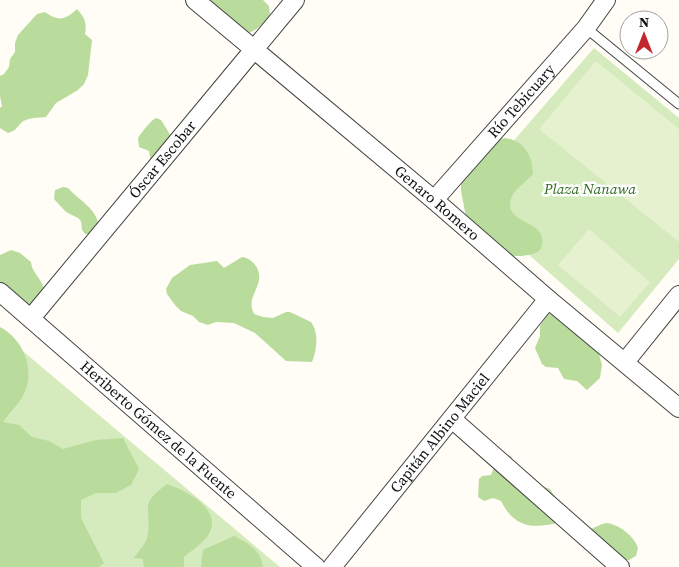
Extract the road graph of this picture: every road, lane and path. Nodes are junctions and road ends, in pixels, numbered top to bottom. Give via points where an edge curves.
1 (195, 0) edge
2 (295, 0) edge
3 (606, 0) edge
4 (586, 28) junction
5 (253, 50) junction
6 (679, 104) edge
7 (434, 200) junction
8 (0, 292) edge
9 (679, 295) edge
10 (548, 299) junction
11 (31, 318) junction
12 (625, 362) junction
13 (679, 408) edge
14 (452, 419) junction
15 (316, 567) edge
16 (332, 567) edge
17 (620, 567) edge

1 - 5 street, Genaro Romero
2 - 5 street, Óscar Escobar
3 - 4 street, Río Tebicuary
4 - 6 lane
4 - 7 street, Río Tebicuary
5 - 7 street, Genaro Romero
5 - 11 street, Óscar Escobar
7 - 10 street, Genaro Romero
8 - 11 street, Heriberto Gómez de la Fuente
9 - 12 street
10 - 12 street, Genaro Romero
10 - 14 street, Capitán Albino Maciel
11 - 15 street, Heriberto Gómez de la Fuente
12 - 13 street, Genaro Romero
14 - 16 street, Capitán Albino Maciel
14 - 17 street

